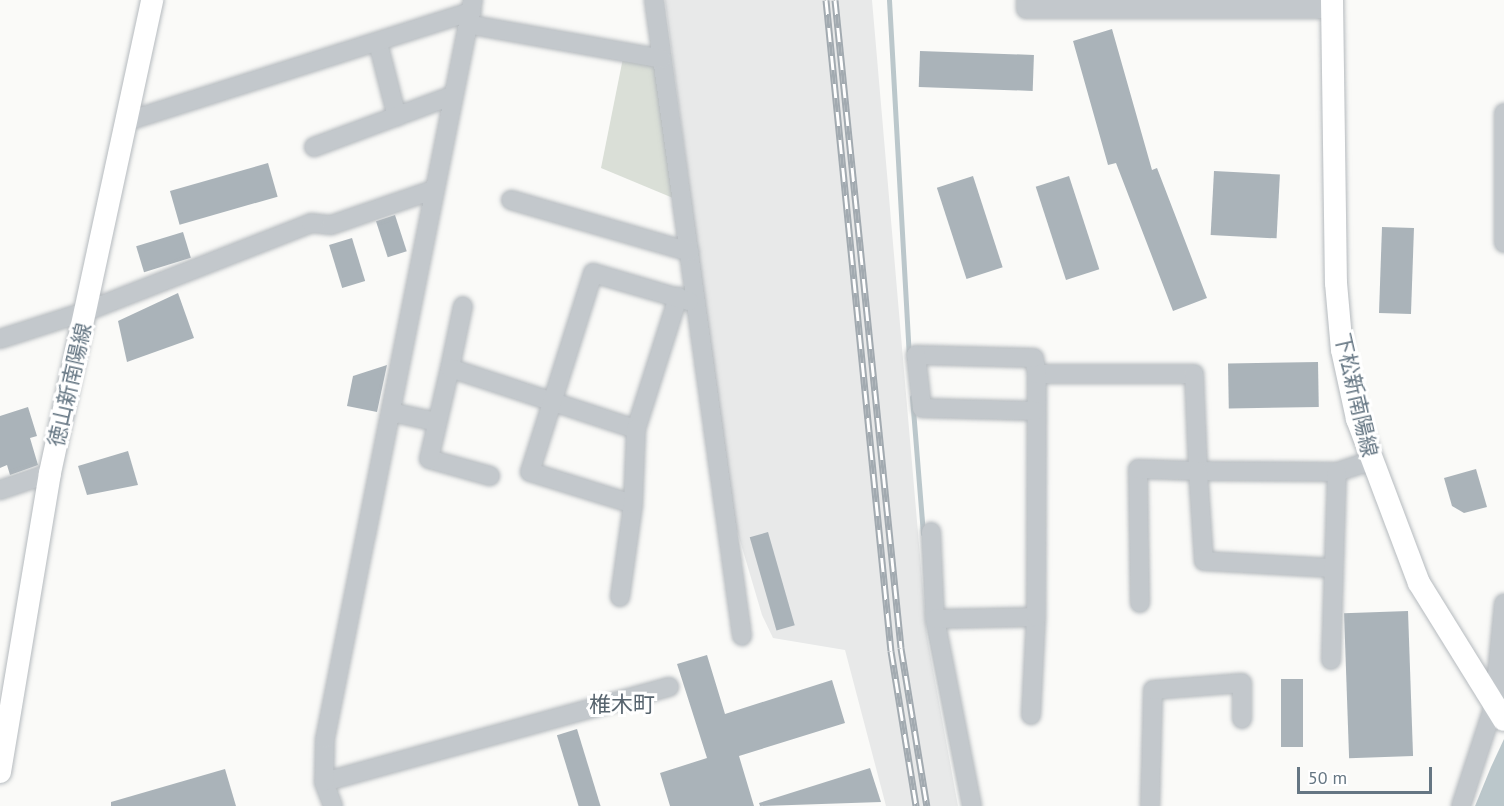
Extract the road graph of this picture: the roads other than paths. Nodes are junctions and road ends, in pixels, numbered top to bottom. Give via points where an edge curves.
1 (152, 0) edge
2 (654, 0) edge
3 (1026, 0) edge
4 (1097, 5) edge
5 (1332, 5) edge
6 (472, 12) edge
7 (378, 43) junction
8 (662, 59) junction
9 (451, 96) junction
10 (1504, 113) edge
11 (397, 117) junction
12 (128, 121) junction
13 (314, 147) dead end
14 (433, 190) junction
15 (512, 200) dead end
16 (1504, 243) edge
17 (690, 252) junction
18 (678, 297) junction
19 (697, 303) junction
20 (463, 306) dead end
21 (87, 312) junction
22 (0, 339) edge
23 (450, 368) junction
24 (1037, 374) junction
25 (552, 406) junction
26 (1035, 411) junction
27 (391, 412) junction
28 (437, 422) junction
29 (636, 429) junction
30 (1370, 460) junction
31 (1198, 471) junction
32 (1336, 472) junction
33 (50, 473) junction
34 (490, 476) dead end
35 (0, 490) edge
36 (633, 504) junction
37 (931, 532) dead end
38 (1332, 568) junction
39 (620, 597) dead end
40 (1140, 603) dead end
41 (1504, 603) edge
42 (1036, 617) junction
43 (935, 619) junction
44 (742, 636) dead end
45 (1331, 660) dead end
46 (669, 687) dead end
47 (1499, 713) edge
48 (1031, 715) dead end
49 (1242, 719) dead end
50 (0, 772) edge
51 (324, 782) junction
52 (333, 806) edge
53 (972, 806) edge
54 (1150, 806) edge
55 (1461, 806) edge

1 - 12 main road, 徳山新南陽線
2 - 8 street
3 - 4 street via 1026,9
4 - 5 street
5 - 30 main road, 下松新南陽線 via 1340,328
6 - 7 street
6 - 8 street
6 - 9 street
7 - 11 street
7 - 12 street
8 - 17 street
9 - 11 street
9 - 14 street
10 - 16 street
11 - 13 street
12 - 21 main road, 徳山新南陽線
14 - 21 street via 330,225 311,223
14 - 27 street
15 - 17 street
17 - 19 street
18 - 19 street
18 - 25 street via 593,273
18 - 29 street
19 - 44 street
20 - 23 street
21 - 22 street
21 - 33 main road, 徳山新南陽線
23 - 25 street
23 - 28 street
24 - 26 street
24 - 26 street via 1034,358 916,355 922,408
24 - 31 street via 1194,374
25 - 29 street
25 - 36 street via 530,472
26 - 42 street
27 - 28 street
27 - 51 street via 325,739
28 - 34 street via 429,459
29 - 36 street
30 - 32 street
30 - 47 main road, 下松新南陽線 via 1419,583
31 - 32 street
31 - 38 street via 1204,561
31 - 40 street via 1138,469
32 - 38 street
33 - 35 street
33 - 50 main road, 徳山新南陽線
36 - 39 street
37 - 43 street
38 - 45 street
41 - 47 street
42 - 43 street
42 - 48 street
43 - 53 street
46 - 51 street
47 - 55 street
49 - 54 street via 1242,683 1153,690
51 - 52 street

